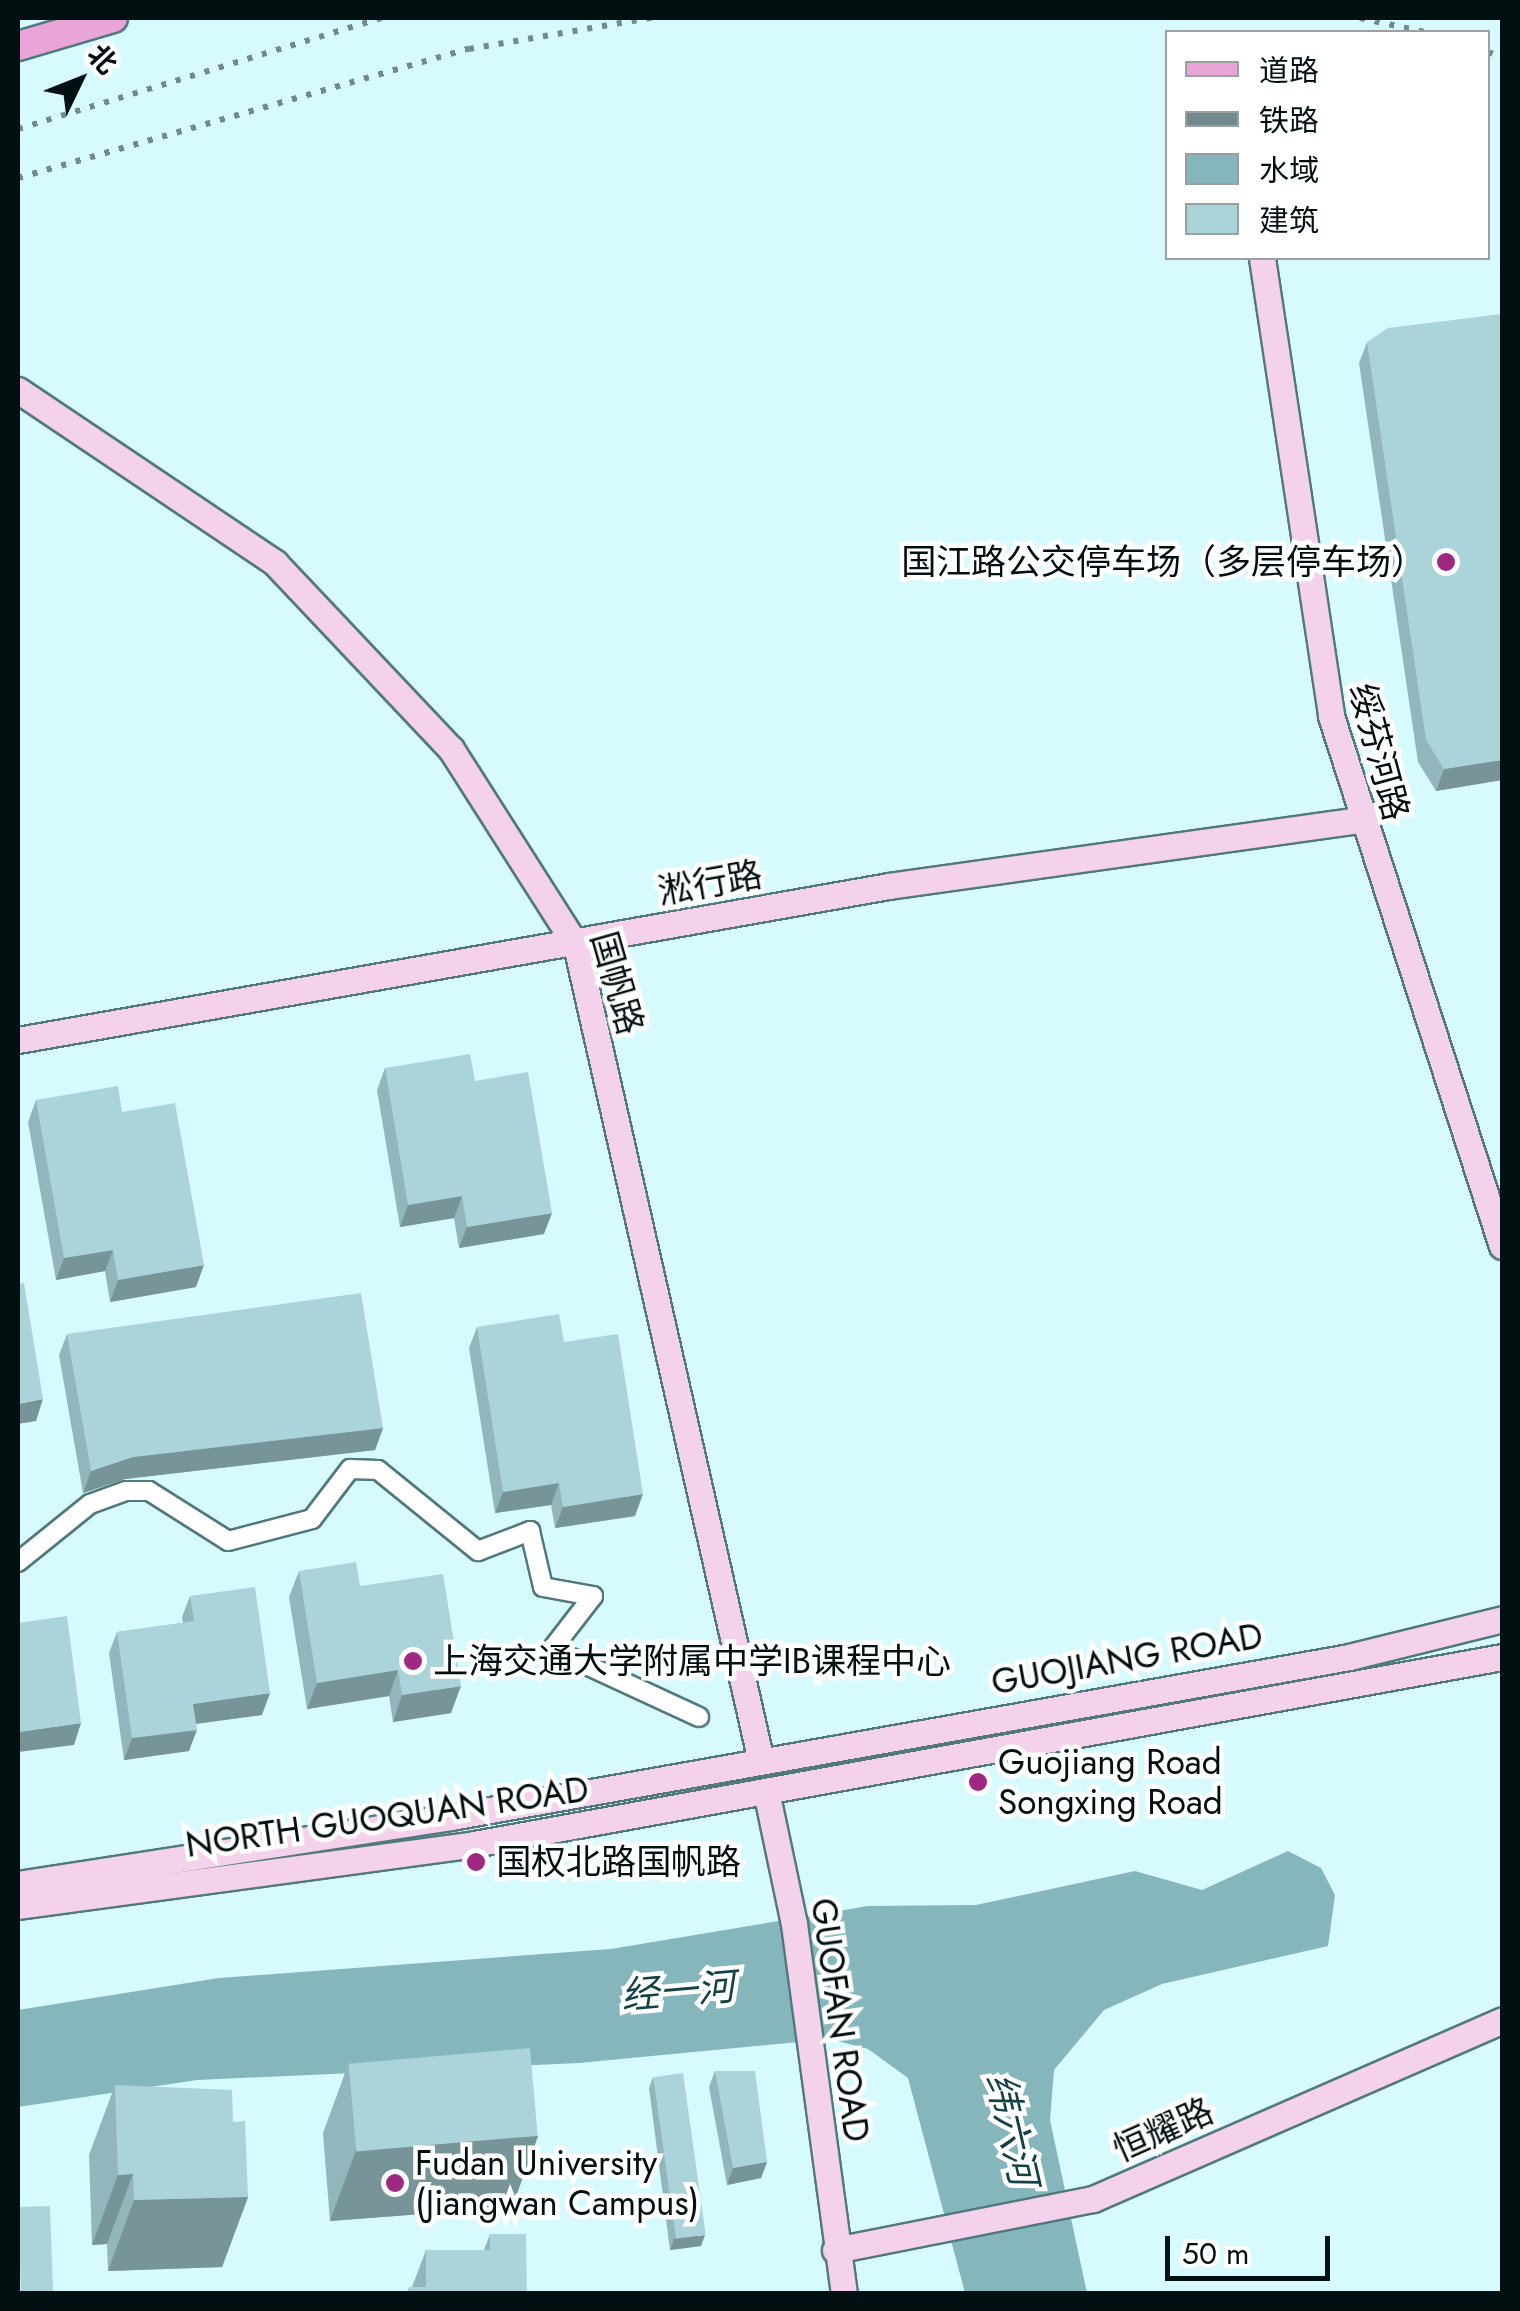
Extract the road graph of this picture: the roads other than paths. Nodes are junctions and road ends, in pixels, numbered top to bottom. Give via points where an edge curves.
1 (113, 18) edge
2 (18, 46) edge
3 (1262, 260) edge
4 (18, 390) edge
5 (1358, 820) junction
6 (576, 945) junction
7 (18, 1040) edge
8 (1502, 1246) edge
9 (18, 1562) edge
10 (1502, 1619) edge
11 (1502, 1657) edge
12 (699, 1717) dead end
13 (760, 1757) junction
14 (766, 1791) junction
15 (18, 1884) edge
16 (18, 1906) edge
17 (1502, 2020) edge
18 (835, 2250) junction
19 (844, 2294) edge

1 - 2 main road
3 - 5 street, 绥芬河路 via 1311,615
4 - 6 street, 国帆路 via 275,563 451,749
5 - 6 street, 淞行路 via 889,886
5 - 8 street, 绥芬河路
6 - 7 street, 淞行路
6 - 13 street, 国帆路
9 - 12 street via 90,1504 126,1491 149,1490 228,1541 312,1519 350,1470 378,1470 478,1550 530,1531 544,1587 593,1596 552,1650
10 - 13 street, GUOJIANG ROAD via 1349,1657
11 - 14 street, GUOJIANG ROAD
13 - 14 street, GUOFAN ROAD
13 - 15 street, NORTH GUOQUAN ROAD
14 - 16 street, NORTH GUOQUAN ROAD via 474,1844
14 - 18 street, GUOFAN ROAD via 794,1924
17 - 18 street, 恒耀路 via 1093,2199 952,2232
18 - 19 street, GUOFAN ROAD

